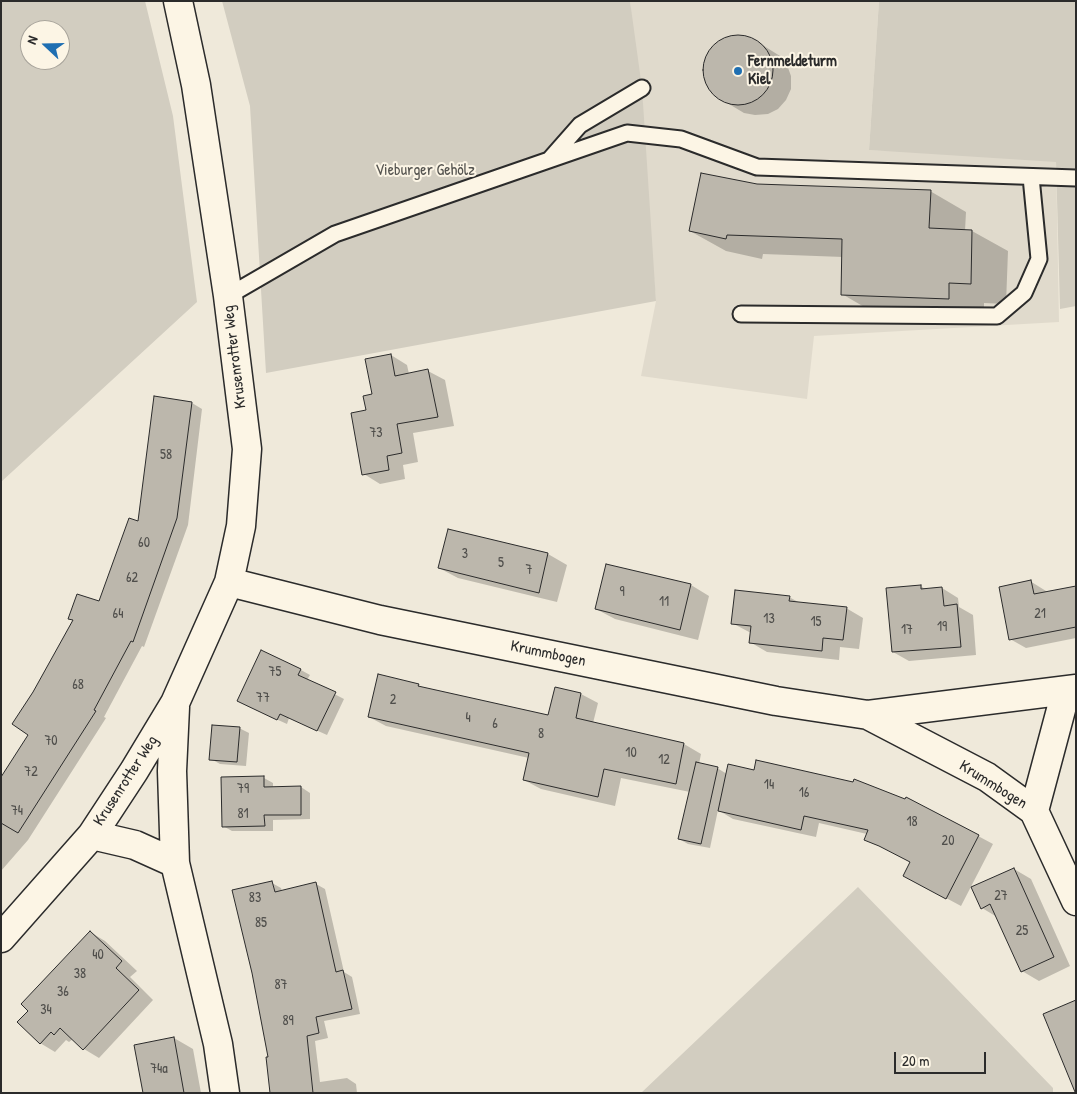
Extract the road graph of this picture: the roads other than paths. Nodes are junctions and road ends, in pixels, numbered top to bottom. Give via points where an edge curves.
1 (178, 1) edge
2 (642, 88) dead end
3 (549, 160) junction
4 (1031, 176) junction
5 (1076, 178) edge
6 (227, 290) junction
7 (741, 314) dead end
8 (229, 582) junction
9 (1071, 689) edge
10 (175, 703) junction
11 (868, 715) junction
12 (1034, 811) junction
13 (92, 835) junction
14 (175, 863) junction
15 (1076, 901) edge
16 (1, 938) edge
17 (225, 1093) edge

1 - 6 street, Krusenrotter Weg via 196,85
2 - 3 lane via 580,125
3 - 4 lane via 627,133 681,139 756,167
3 - 6 lane via 335,234
4 - 5 lane
4 - 7 lane via 1039,259 1024,293 997,316
6 - 8 street, Krusenrotter Weg via 246,449 241,526
8 - 10 street, Krusenrotter Weg
8 - 11 street, Krummbogen via 375,619 776,701
9 - 11 street, Krummbogen
9 - 12 street, Krummbogen
10 - 13 street, Krusenrotter Weg
10 - 14 street, Krusenrotter Weg via 172,771
11 - 12 street, Krummbogen via 987,777
12 - 15 street
13 - 14 street, Krusenrotter Weg via 135,846
13 - 16 street
14 - 17 street, Krusenrotter Weg via 218,1044

